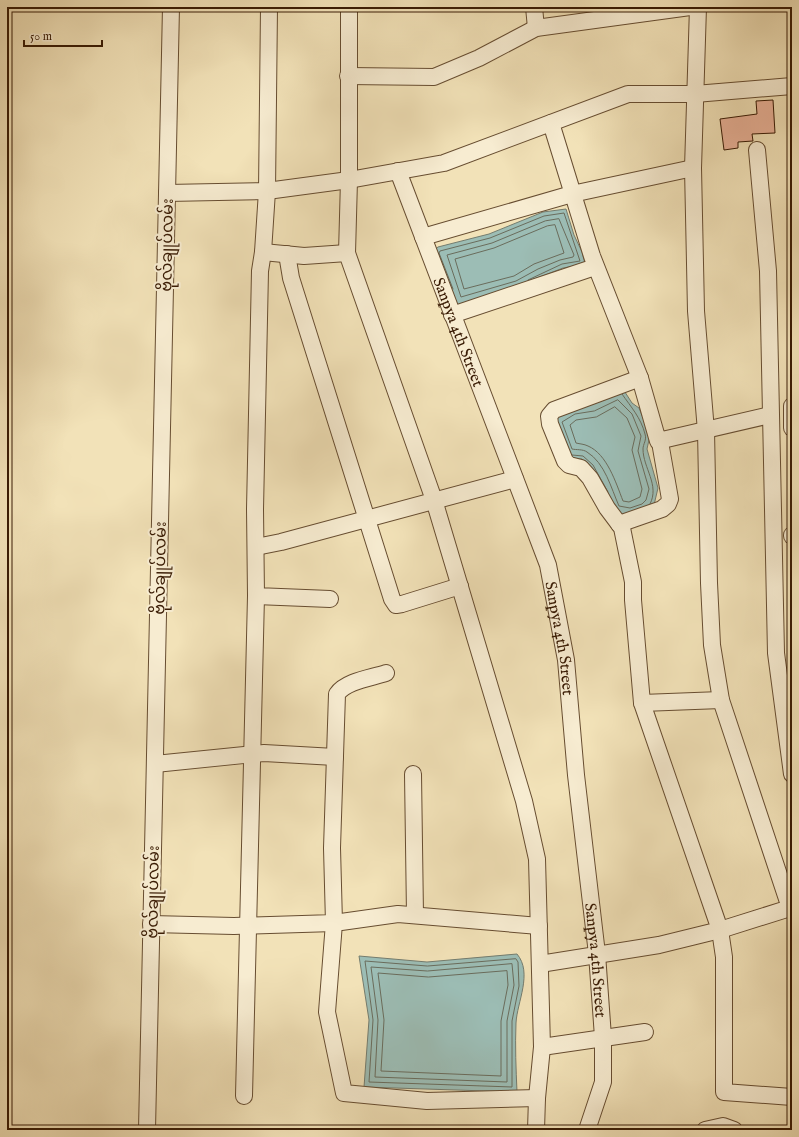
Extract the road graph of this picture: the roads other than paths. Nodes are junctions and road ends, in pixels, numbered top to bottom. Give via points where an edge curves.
1 (171, 7) edge
2 (269, 7) edge
3 (349, 7) edge
4 (534, 7) edge
5 (690, 7) edge
6 (698, 7) edge
7 (616, 12) edge
8 (536, 28) junction
9 (348, 76) junction
10 (792, 86) edge
11 (695, 94) junction
12 (550, 123) junction
13 (757, 150) dead end
14 (693, 168) junction
15 (398, 171) junction
16 (349, 180) junction
17 (267, 191) junction
18 (167, 193) junction
19 (572, 194) junction
20 (423, 237) junction
21 (263, 252) junction
22 (347, 253) junction
23 (287, 254) junction
24 (595, 267) junction
25 (452, 315) junction
26 (640, 378) junction
27 (792, 406) edge
28 (770, 415) junction
29 (792, 428) edge
30 (706, 431) junction
31 (660, 442) junction
32 (515, 480) junction
33 (434, 502) junction
34 (367, 520) junction
35 (620, 524) junction
36 (256, 546) junction
37 (460, 586) junction
38 (256, 596) junction
39 (330, 599) dead end
40 (386, 673) dead end
41 (721, 700) junction
42 (642, 703) junction
43 (253, 754) junction
44 (335, 757) junction
45 (154, 764) junction
46 (414, 774) dead end
47 (792, 774) edge
48 (791, 908) edge
49 (415, 915) junction
50 (151, 924) junction
51 (334, 924) junction
52 (247, 926) junction
53 (539, 926) junction
54 (720, 930) junction
55 (597, 954) junction
56 (540, 964) junction
57 (645, 1032) dead end
58 (603, 1037) junction
59 (542, 1047) junction
60 (244, 1096) dead end
61 (792, 1097) edge
62 (536, 1098) junction
63 (147, 1130) edge
64 (536, 1130) edge
65 (587, 1130) edge
66 (705, 1130) edge
67 (734, 1130) edge

1 - 18 street, ဗိုလ်ချုပ်လမ်း
2 - 17 street
3 - 9 street
4 - 8 street
5 - 7 street
6 - 11 street
7 - 8 street
8 - 9 street via 479,58 434,77
9 - 16 street
10 - 11 street
11 - 12 street via 628,94
11 - 14 street
12 - 15 street via 444,163
12 - 19 street
13 - 28 street via 768,271
14 - 19 street
14 - 30 street via 696,311
15 - 16 street
15 - 20 street, Sanpya 4th Street
16 - 17 street
16 - 22 street
17 - 18 street
17 - 21 street
18 - 45 street, ဗိုလ်ချုပ်လမ်း
19 - 20 street
19 - 24 street
20 - 25 street, Sanpya 4th Street
21 - 23 street
21 - 36 street via 260,271
22 - 23 street via 304,256
22 - 33 street
23 - 34 street via 291,278
24 - 25 street
24 - 26 street
25 - 32 street, Sanpya 4th Street
26 - 31 street via 657,440
26 - 35 street via 554,410 549,416 565,461 581,468 590,478 607,508
27 - 29 street
28 - 30 street
28 - 47 street via 776,653
30 - 31 street
30 - 41 street via 712,645
31 - 35 street via 670,499 668,504 662,509
32 - 33 street
32 - 55 street, Sanpya 4th Street via 548,565 566,660 576,774
33 - 34 street
33 - 37 street
34 - 36 street
34 - 37 street via 392,599 396,604
35 - 42 street via 633,582
36 - 38 street
37 - 53 street via 524,801 537,859
38 - 39 street
38 - 43 street
40 - 44 street via 347,686 337,694
41 - 42 street
41 - 48 street
42 - 54 street
43 - 44 street
43 - 45 street
43 - 52 street
44 - 51 street via 332,848
45 - 50 street, ဗိုလ်ချုပ်လမ်း
46 - 49 street
48 - 54 street
49 - 51 street via 398,914
49 - 53 street
50 - 52 street
50 - 63 street, ဗိုလ်ချုပ်လမ်း
51 - 52 street
51 - 62 street via 327,1012 344,1093 427,1101
52 - 60 street
53 - 56 street
54 - 55 street via 659,945
54 - 61 street via 724,957 724,1092
55 - 56 street
55 - 58 street, Sanpya 4th Street
56 - 59 street
57 - 58 street
58 - 59 street
58 - 65 street, Sanpya 4th Street via 603,1082
59 - 62 street
62 - 64 street
66 - 67 street via 723,1126

